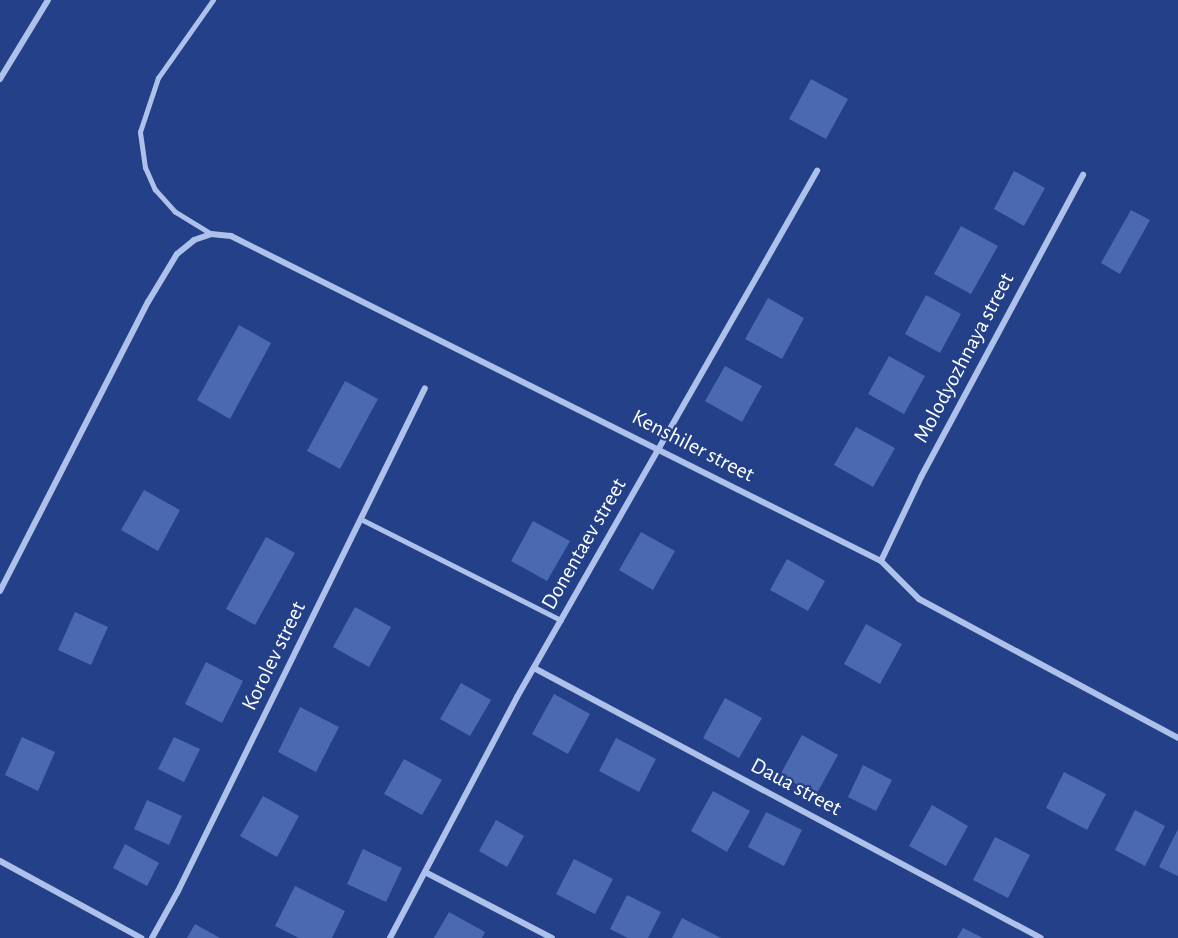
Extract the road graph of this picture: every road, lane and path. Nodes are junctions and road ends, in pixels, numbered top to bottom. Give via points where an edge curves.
1 (48, 0) edge
2 (213, 0) edge
3 (0, 79) edge
4 (817, 171) dead end
5 (1083, 175) dead end
6 (211, 234) junction
7 (425, 388) dead end
8 (659, 449) junction
9 (361, 519) junction
10 (881, 561) junction
11 (0, 591) edge
12 (561, 620) junction
13 (534, 668) junction
14 (1178, 738) edge
15 (0, 861) edge
16 (425, 873) junction
17 (141, 938) edge
18 (152, 938) edge
19 (390, 938) edge
20 (552, 938) edge
21 (1041, 938) edge

1 - 3 street
2 - 6 lane via 158,78 140,132 145,168 155,190 175,212
4 - 8 street, Donentaev street
5 - 10 street, Molodyozhnaya street via 921,477
6 - 8 street, Kenshiler street via 231,236
6 - 11 street via 194,240 177,254 148,302
7 - 9 street, Korolev street
8 - 10 street, Kenshiler street
8 - 12 street, Donentaev street
9 - 12 lane
9 - 18 street, Korolev street
10 - 14 street, Kenshiler street via 919,598
12 - 13 street, Donentaev street
13 - 16 street, Donentaev street
13 - 21 street, Daua street
15 - 17 street
16 - 19 street, Donentaev street
16 - 20 street

